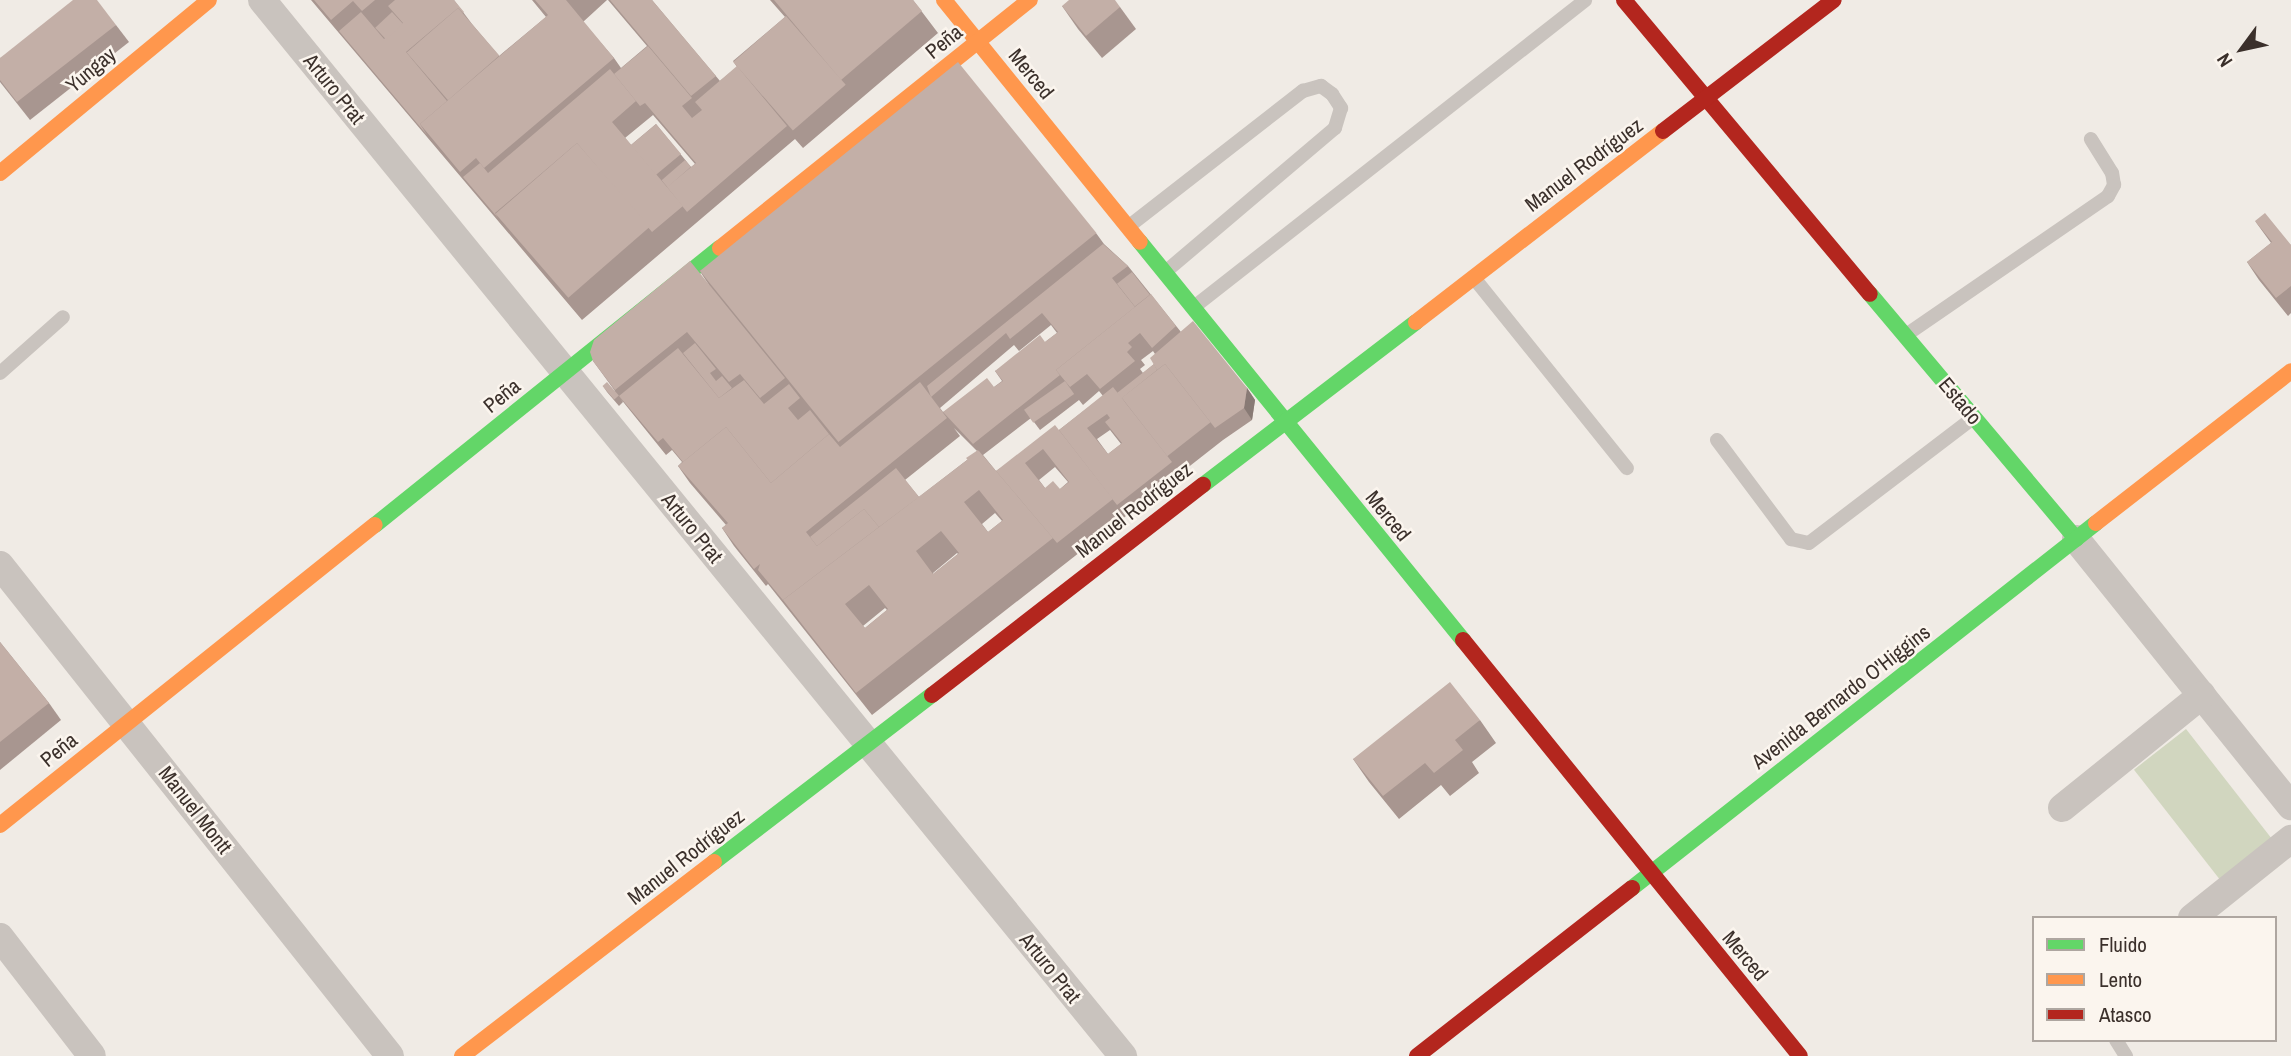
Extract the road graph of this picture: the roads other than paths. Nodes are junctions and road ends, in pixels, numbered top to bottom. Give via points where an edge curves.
1 (209, 0) edge
2 (262, 0) edge
3 (944, 0) edge
4 (1030, 0) edge
5 (1585, 0) edge
6 (1624, 0) edge
7 (1834, 0) edge
8 (978, 42) junction
9 (1704, 99) junction
10 (2091, 139) dead end
11 (0, 173) edge
12 (1128, 228) junction
13 (1164, 273) junction
14 (1473, 276) junction
15 (1193, 308) junction
16 (63, 317) dead end
17 (1905, 336) junction
18 (2291, 371) edge
19 (565, 372) junction
20 (0, 373) edge
21 (1974, 418) junction
22 (1284, 421) junction
23 (1717, 440) dead end
24 (1627, 468) dead end
25 (2077, 539) junction
26 (0, 565) edge
27 (2202, 695) junction
28 (126, 724) junction
29 (867, 743) junction
30 (2291, 806) edge
31 (2062, 808) dead end
32 (0, 825) edge
33 (2291, 839) edge
34 (1649, 874) junction
35 (2195, 916) edge
36 (0, 937) edge
37 (92, 1056) edge
38 (390, 1056) edge
39 (462, 1056) edge
40 (1122, 1056) edge
41 (1416, 1056) edge
42 (1800, 1056) edge

1 - 11 street, Yungay
2 - 19 street, Arturo Prat
3 - 8 street, Merced
4 - 8 street, Peña
5 - 15 lane
6 - 9 street, Estado
7 - 9 street, Manuel Rodríguez
8 - 12 street, Merced
8 - 19 street, Peña
9 - 14 street, Manuel Rodríguez
9 - 17 street, Estado
10 - 17 lane via 2112,173 2114,185 2108,196
12 - 13 street, Merced
12 - 13 lane via 1303,91 1321,86 1332,94 1340,108 1335,128
13 - 15 street, Merced
14 - 22 street, Manuel Rodríguez
14 - 24 lane
15 - 22 street, Merced
16 - 20 lane
17 - 21 street, Estado
18 - 25 street, Avenida Bernardo O'Higgins
19 - 28 street, Peña
19 - 29 street, Arturo Prat
21 - 23 lane via 1809,543 1791,539
21 - 25 street, Estado
22 - 29 street, Manuel Rodríguez
22 - 34 street, Merced
25 - 27 street, Estado
25 - 34 street, Avenida Bernardo O'Higgins
26 - 28 street, Manuel Montt
27 - 30 street, Estado
27 - 31 street
28 - 32 street, Peña
28 - 38 street, Manuel Montt
29 - 39 street, Manuel Rodríguez
29 - 40 street, Arturo Prat
33 - 35 street
34 - 41 street, Avenida Bernardo O'Higgins
34 - 42 street, Merced
36 - 37 street

